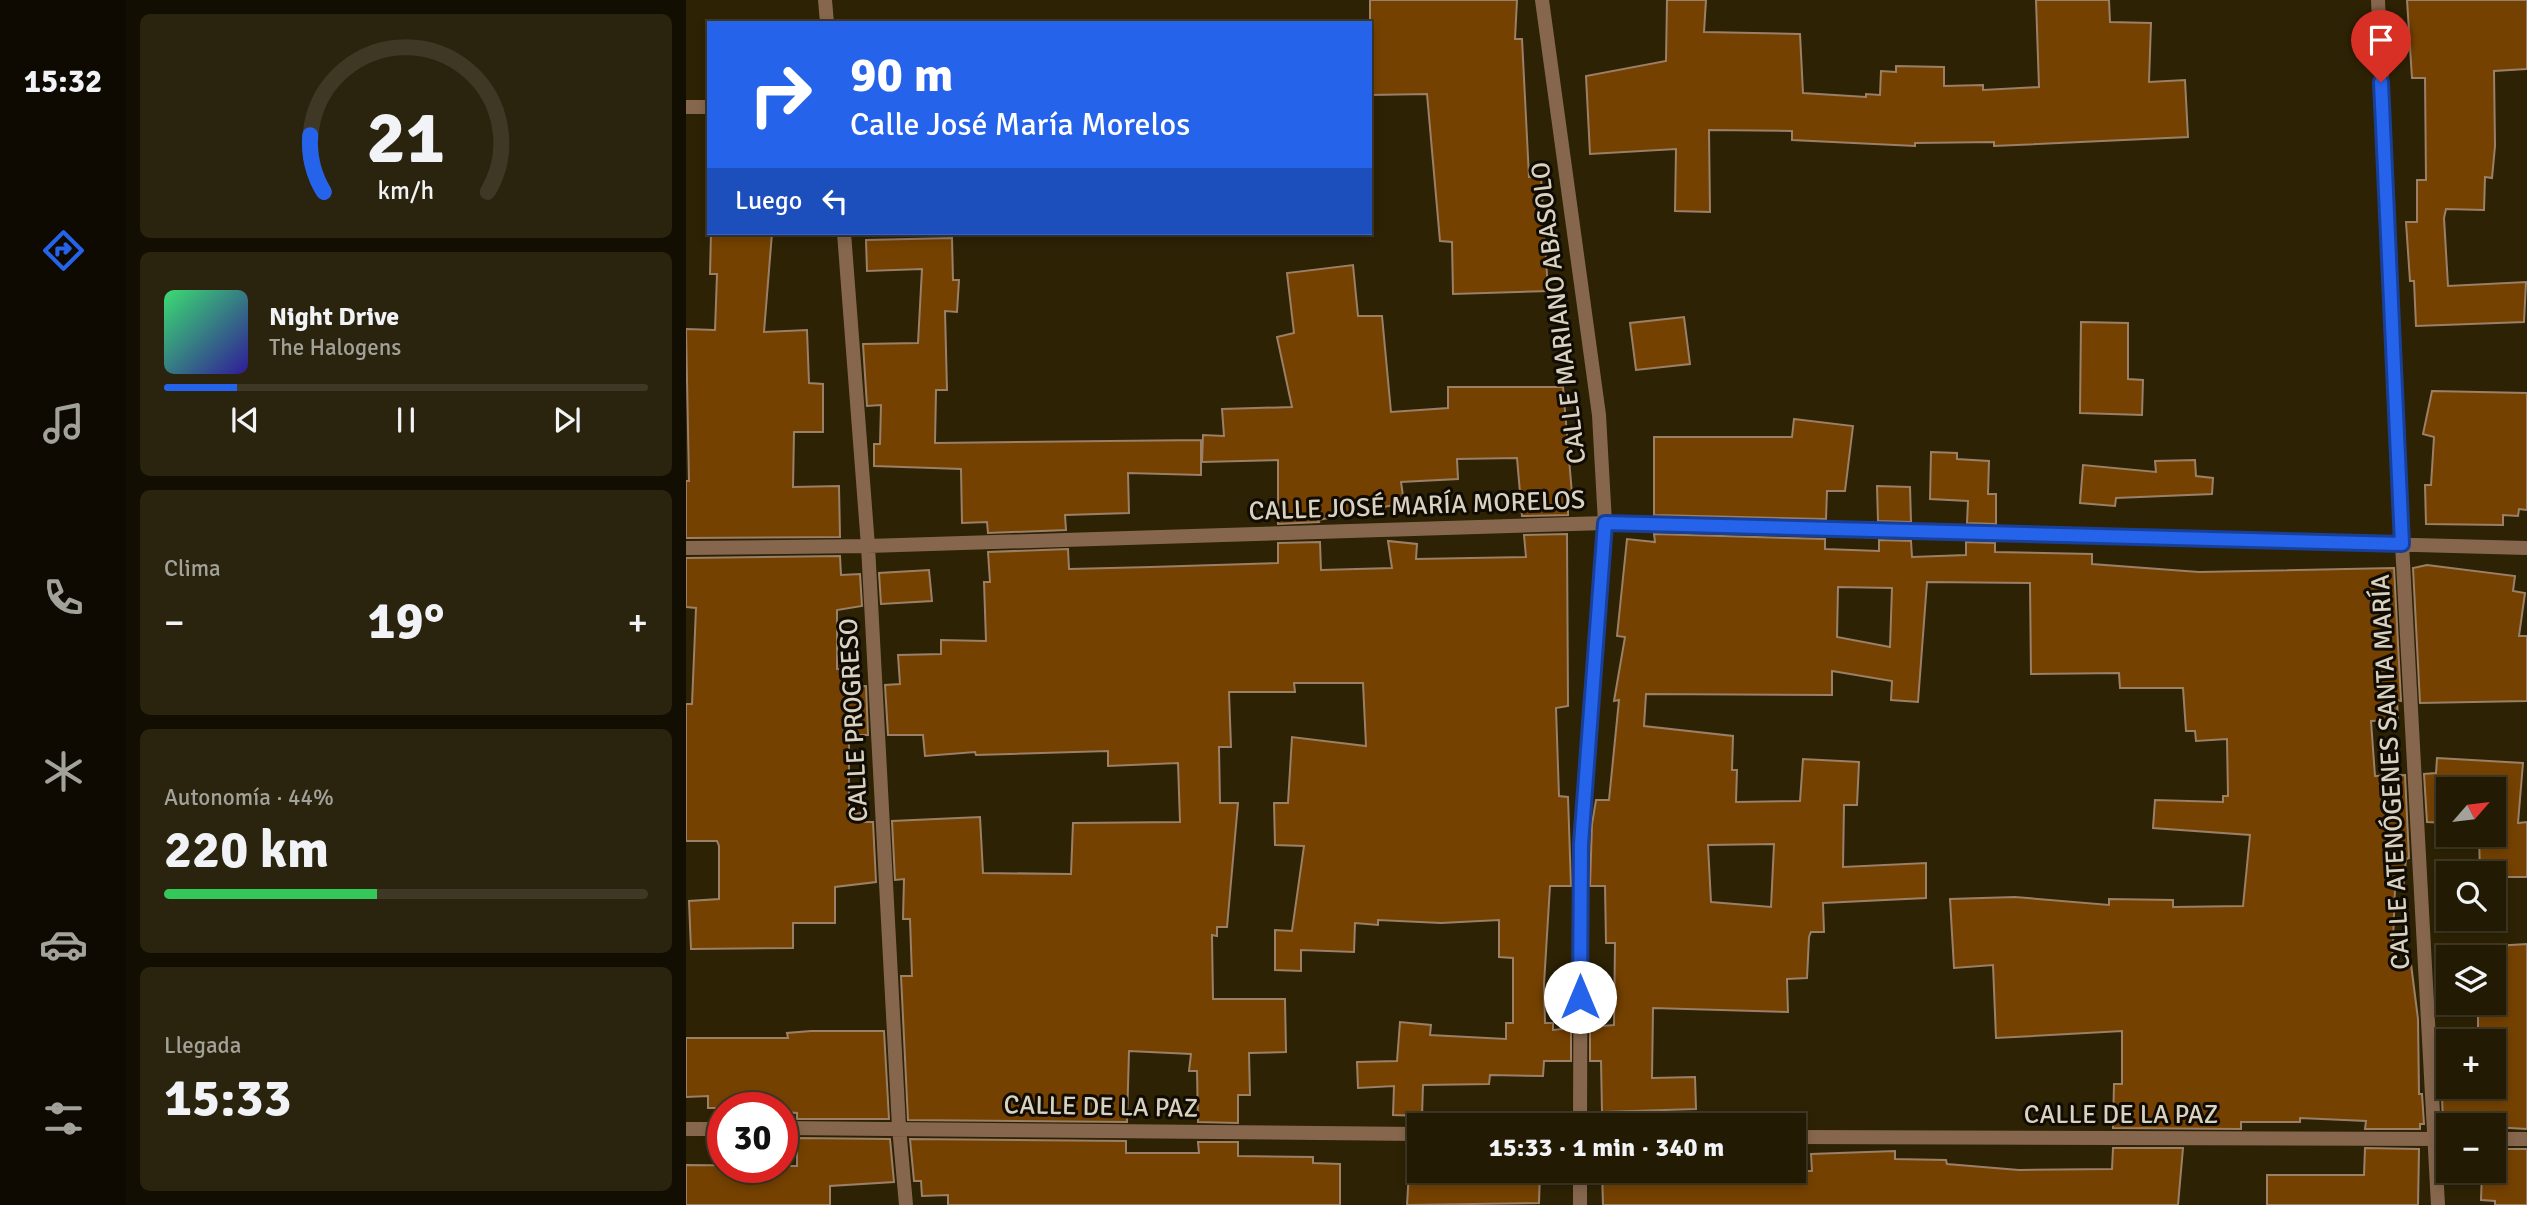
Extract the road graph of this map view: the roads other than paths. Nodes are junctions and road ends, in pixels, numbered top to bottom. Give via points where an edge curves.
1 (825, 0) edge
2 (1542, 0) edge
3 (2378, 0) edge
4 (827, 21) edge
5 (686, 107) edge
6 (707, 107) edge
7 (844, 235) edge
8 (1605, 523) junction
9 (2402, 544) junction
10 (868, 546) junction
11 (686, 548) edge
12 (2527, 548) edge
13 (1580, 1113) edge
14 (2440, 1113) edge
15 (899, 1127) junction
16 (798, 1128) edge
17 (686, 1129) edge
18 (707, 1129) edge
19 (1407, 1135) edge
20 (1806, 1137) edge
21 (2436, 1139) edge
22 (2506, 1139) edge
23 (2527, 1139) edge
24 (1580, 1183) edge
25 (2439, 1183) edge
26 (905, 1205) edge
27 (1580, 1205) edge
28 (2438, 1205) edge

1 - 4 street
2 - 8 street, CALLE MARIANO ABASOLO via 1598,415
3 - 9 street, CALLE ATENÓGENES SANTA MARÍA
5 - 6 street
7 - 10 street, CALLE PROGRESO
8 - 9 street, CALLE JOSÉ MARÍA MORELOS
8 - 10 street, CALLE JOSÉ MARÍA MORELOS
8 - 13 street, CALLE MARIANO ABASOLO via 1581,844
9 - 12 street, CALLE JOSÉ MARÍA MORELOS
9 - 14 street, CALLE ATENÓGENES SANTA MARÍA
10 - 11 street, CALLE JOSÉ MARÍA MORELOS
10 - 15 street, CALLE PROGRESO
15 - 16 street, CALLE DE LA PAZ
15 - 19 street, CALLE DE LA PAZ
15 - 26 street, CALLE PROGRESO
17 - 18 street
20 - 21 street, CALLE DE LA PAZ
22 - 23 street
24 - 27 street
25 - 28 street, CALLE ATENÓGENES SANTA MARÍA

